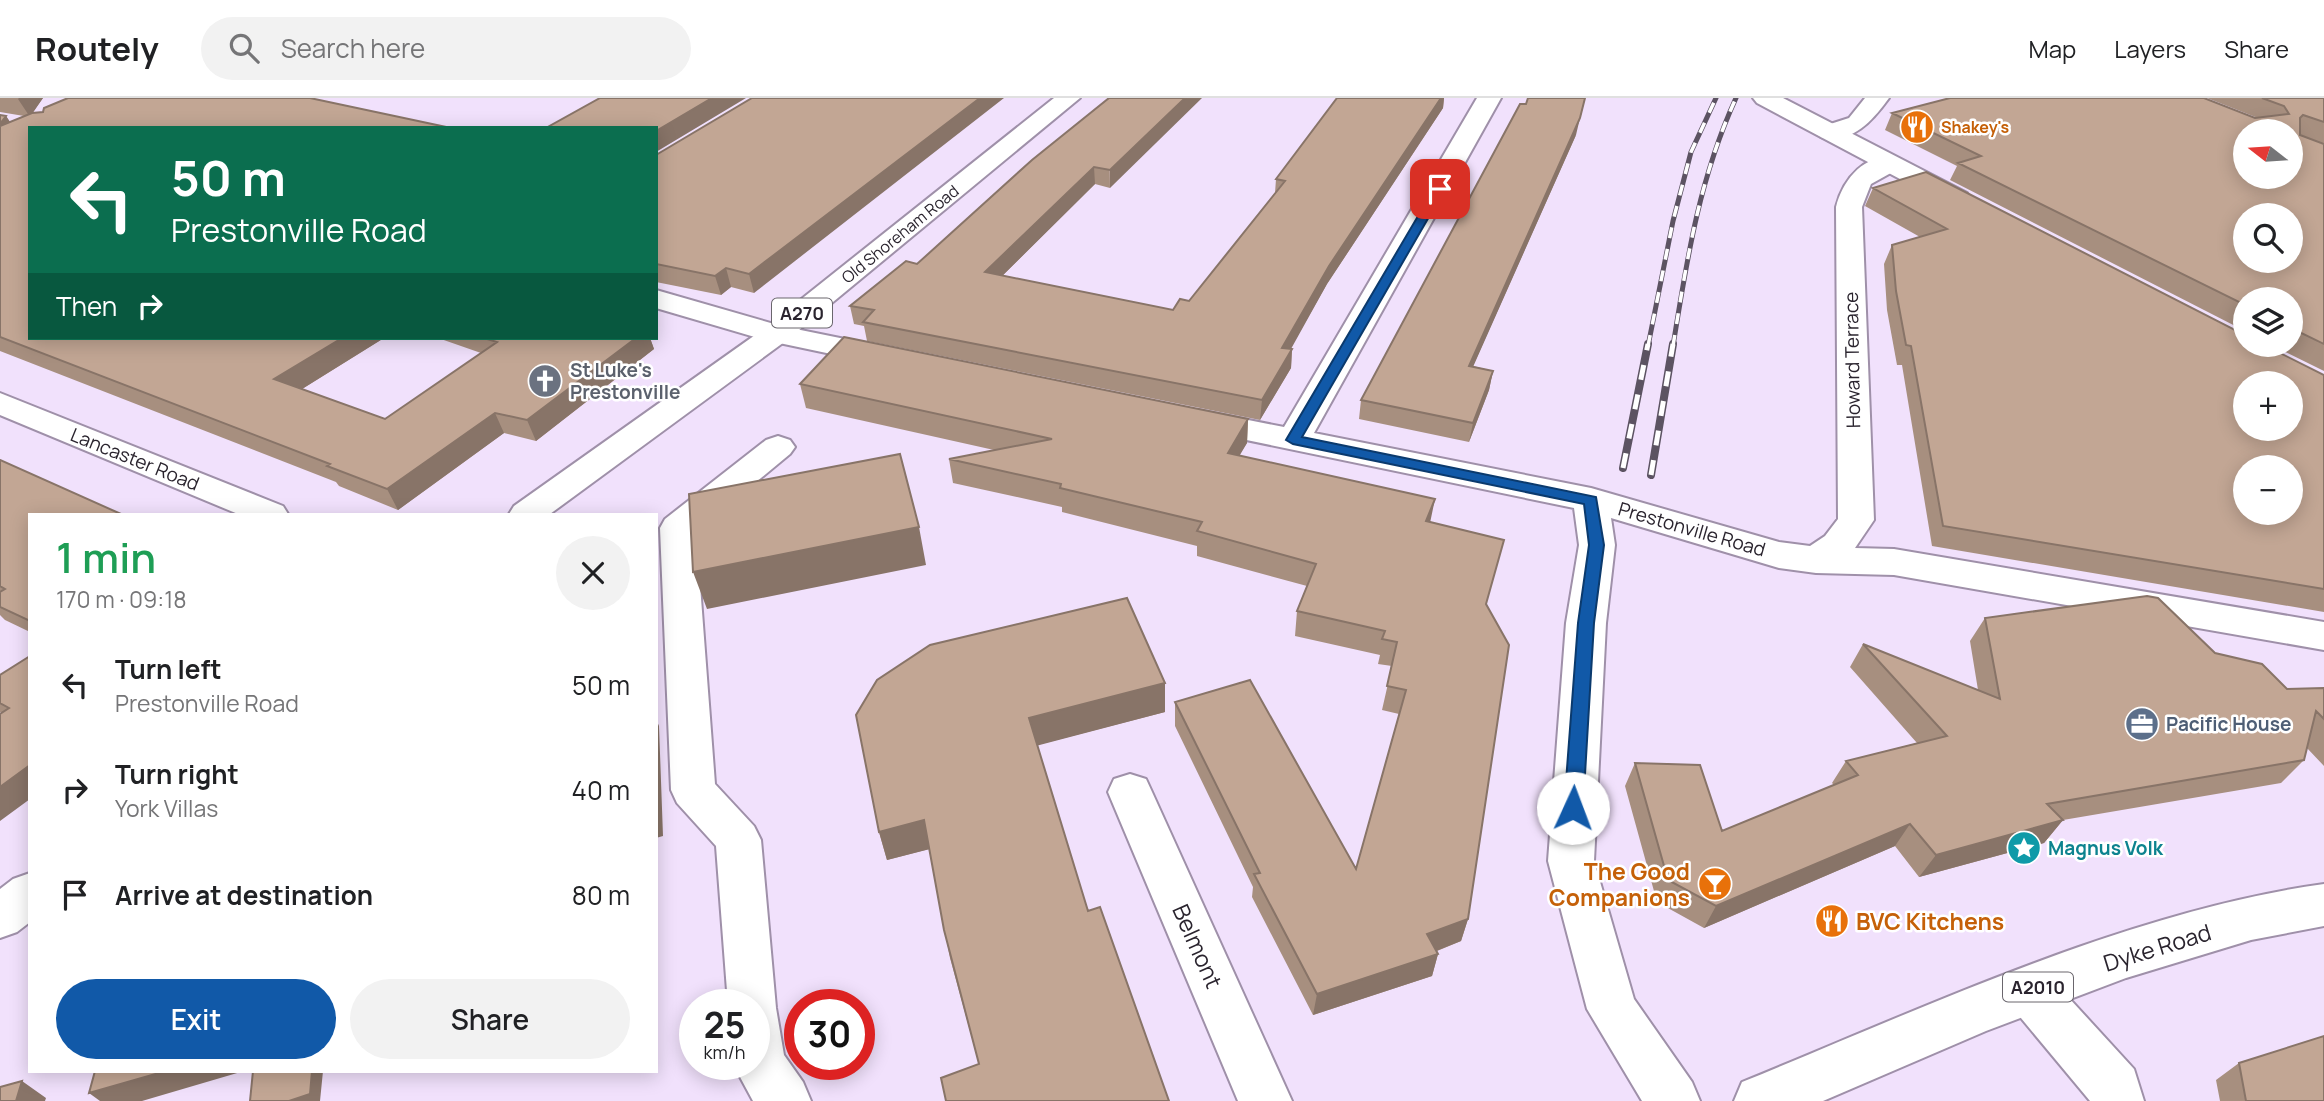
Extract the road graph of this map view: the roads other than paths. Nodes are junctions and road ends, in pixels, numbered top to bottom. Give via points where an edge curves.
1 (1068, 98) edge
2 (1489, 98) edge
3 (1765, 98) edge
4 (1877, 98) edge
5 (1830, 132) junction
6 (1889, 164) junction
7 (1977, 209) edge
8 (658, 300) edge
9 (776, 334) junction
10 (912, 362) edge
11 (0, 404) edge
12 (1171, 414) edge
13 (1293, 440) junction
14 (778, 447) dead end
15 (1591, 500) junction
16 (268, 513) edge
17 (528, 513) edge
18 (667, 537) edge
19 (1816, 560) junction
20 (2324, 636) edge
21 (1130, 792) dead end
22 (28, 896) edge
23 (2324, 905) edge
24 (0, 917) edge
25 (752, 989) edge
26 (2029, 990) junction
27 (770, 1080) edge
28 (784, 1101) edge
29 (1265, 1101) edge
30 (1673, 1101) edge
31 (1761, 1101) edge
32 (2117, 1101) edge

1 - 9 street, Old Shoreham Road / A270
2 - 13 street
3 - 5 street
4 - 5 street via 1858,123
5 - 6 street
6 - 7 street
6 - 19 street, Howard Terrace via 1873,168 1858,180 1849,207 1856,520 1838,545
8 - 9 street
9 - 10 street
9 - 17 street, Old Shoreham Road / A270
11 - 16 street, Lancaster Road
12 - 13 street, Prestonville Road
13 - 15 street, Prestonville Road
14 - 18 street
15 - 19 street, Prestonville Road via 1779,555
15 - 30 street via 1597,545 1584,649 1571,861 1612,1009
18 - 25 street via 693,790 738,840
19 - 20 street, Prestonville Road via 1894,562
21 - 29 street, Belmont
22 - 24 street
23 - 26 street, Dyke Road / A2010 via 2277,911 2194,934
26 - 31 street, Dyke Road / A2010
26 - 32 street via 2115,1087
27 - 28 street

